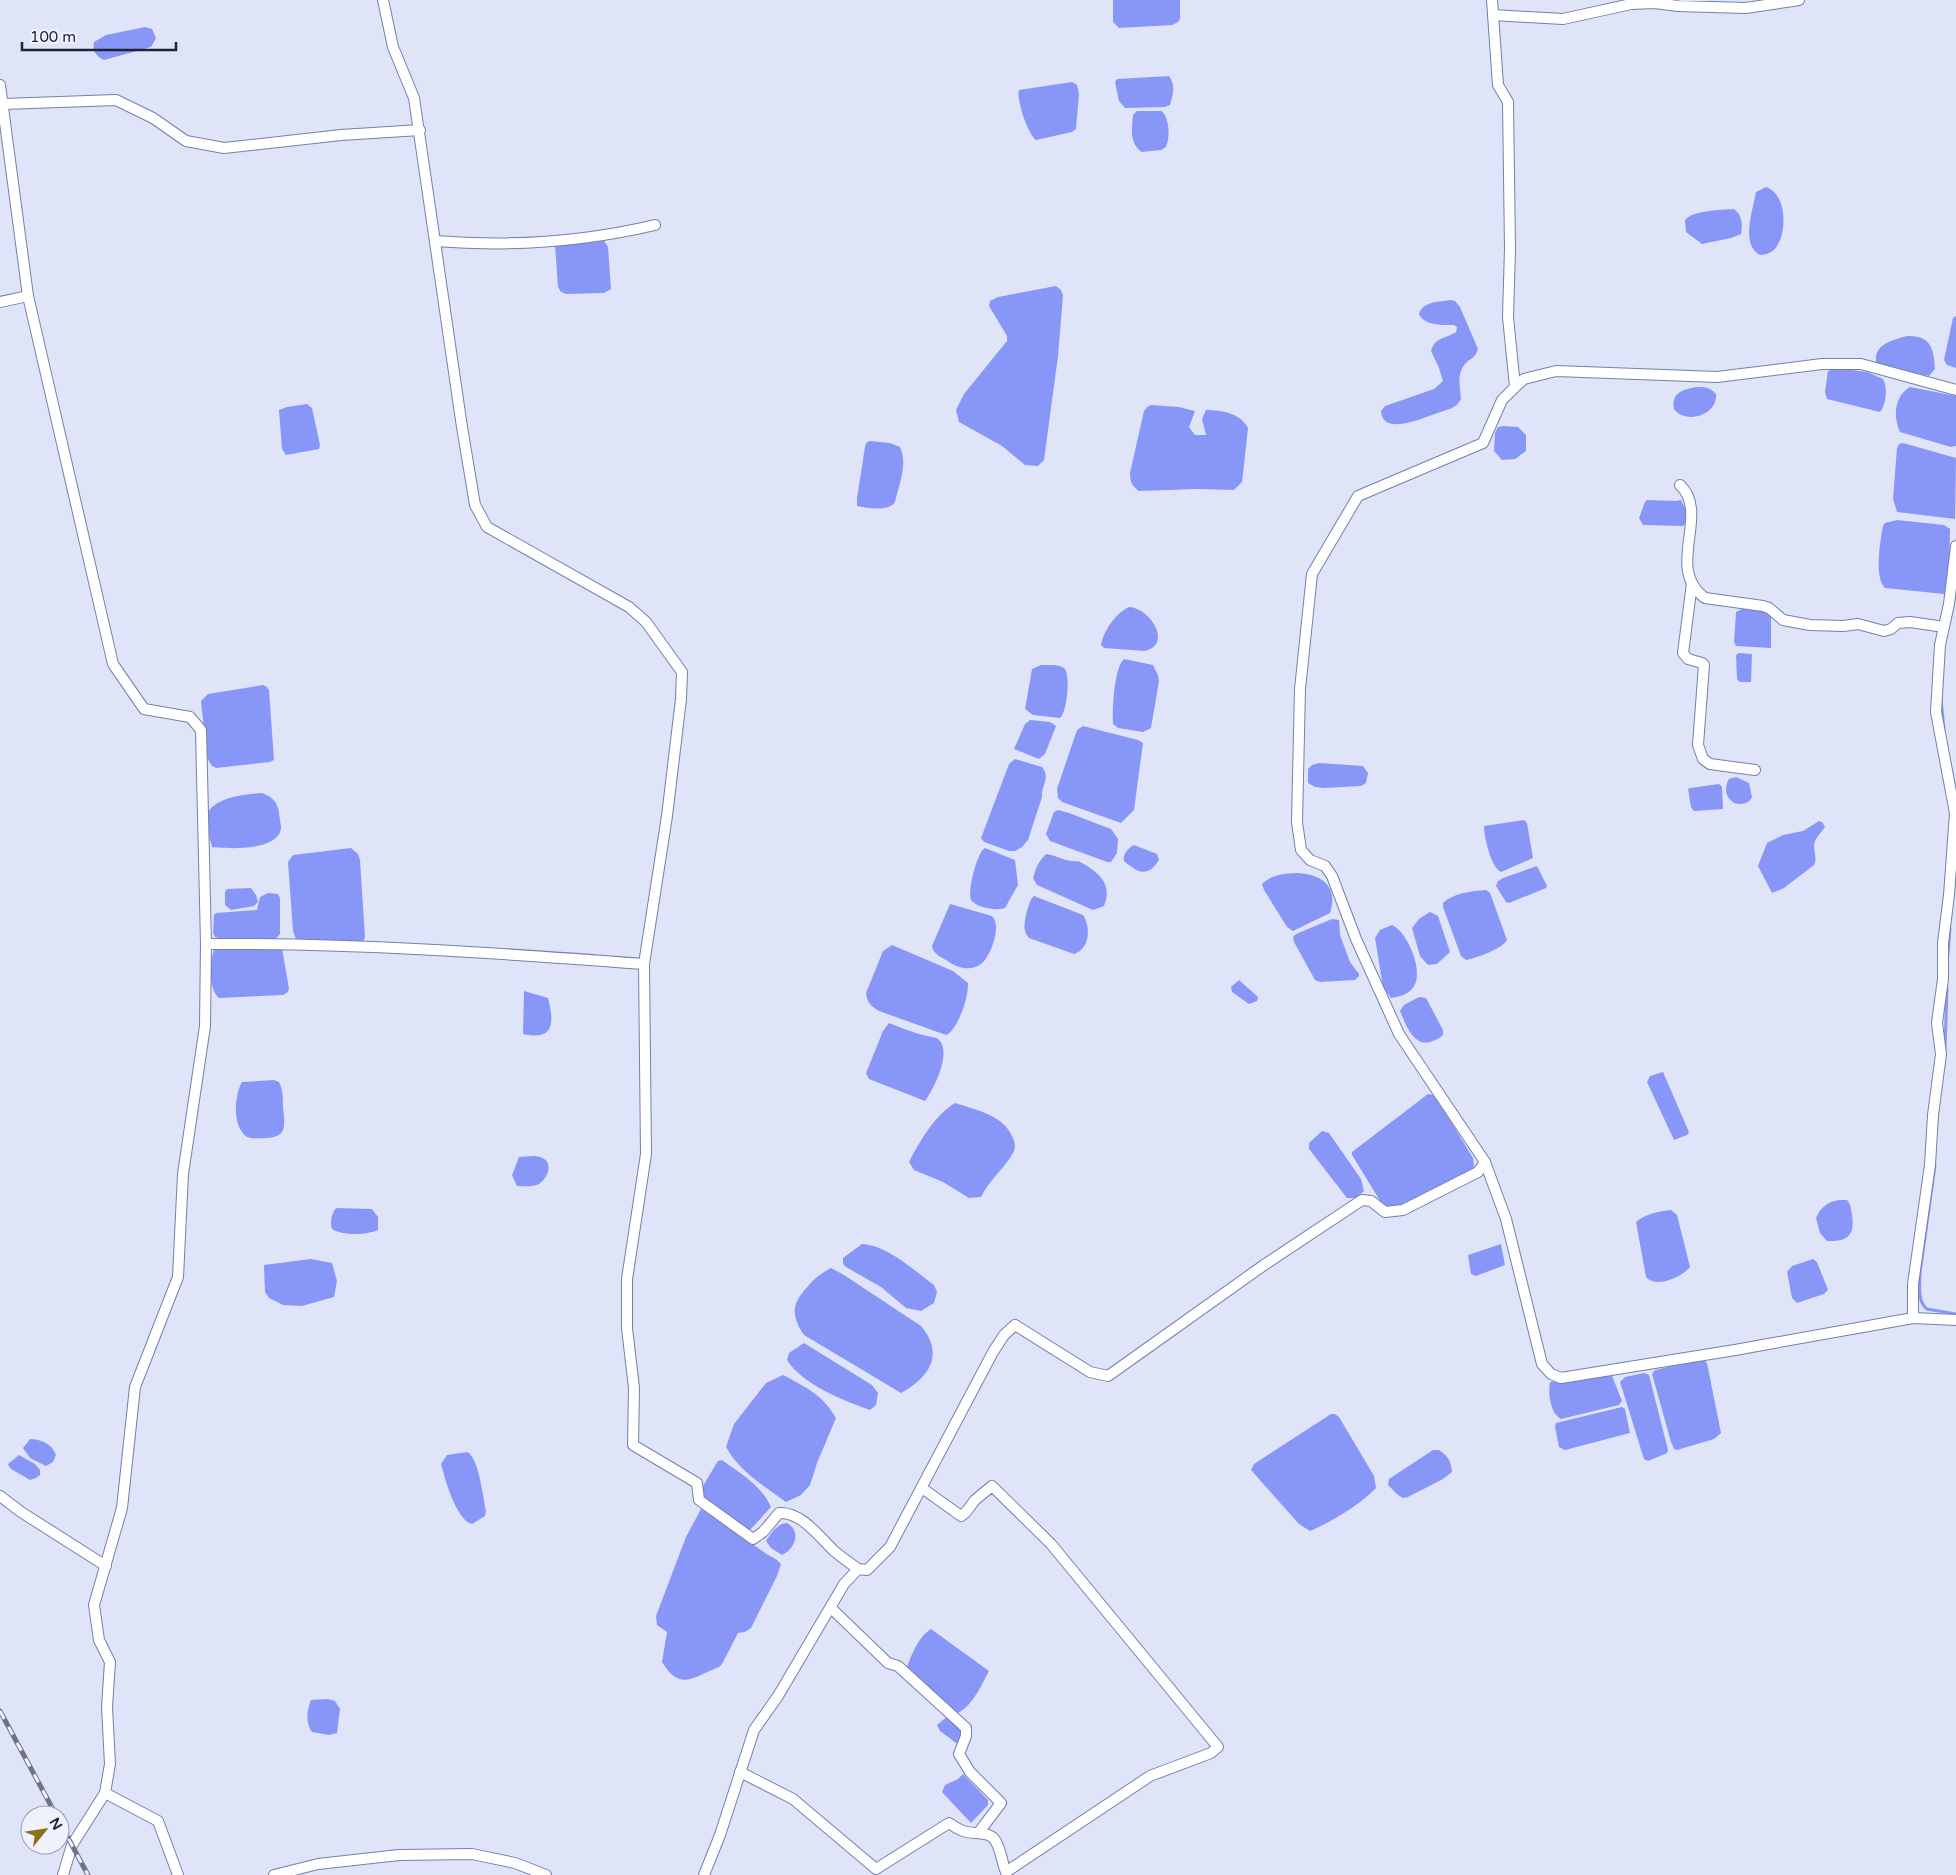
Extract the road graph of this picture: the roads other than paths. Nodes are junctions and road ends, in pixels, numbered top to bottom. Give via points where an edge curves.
1 (383, 0) edge
2 (1492, 0) edge
3 (1798, 0) edge
4 (1493, 15) junction
5 (0, 85) edge
6 (2, 104) junction
7 (420, 130) junction
8 (655, 225) dead end
9 (436, 241) junction
10 (28, 296) junction
11 (0, 302) edge
12 (1515, 387) junction
13 (1956, 390) edge
14 (1680, 485) dead end
15 (1956, 546) edge
16 (1692, 583) junction
17 (1944, 627) junction
18 (1755, 770) dead end
19 (206, 944) junction
20 (644, 964) junction
21 (1485, 1162) junction
22 (1914, 1318) junction
23 (1956, 1320) edge
24 (922, 1488) junction
25 (0, 1496) edge
26 (106, 1566) junction
27 (858, 1569) junction
28 (830, 1608) junction
29 (740, 1772) junction
30 (105, 1793) junction
31 (978, 1832) junction
32 (63, 1875) edge
33 (178, 1875) edge
34 (274, 1875) edge
35 (546, 1875) edge
36 (704, 1875) edge

1 - 7 street via 393,47 414,98
2 - 4 street
3 - 4 street via 1746,8 1631,4 1563,19
4 - 12 street via 1498,85 1508,102 1508,317
5 - 6 street
6 - 7 street via 116,100 153,118 186,141 224,148
6 - 10 street
7 - 9 street
8 - 9 street via 617,234 538,244
9 - 20 street via 475,505 487,527 629,607 646,622 682,672 667,816
10 - 11 street
10 - 19 street via 114,664 144,709 190,717 202,730
12 - 13 street via 1524,379 1556,371 1717,377 1822,364 1861,364
12 - 21 street via 1502,400 1483,442 1358,496 1312,574 1300,689 1297,822 1301,850 1310,860 1325,866 1332,876 1356,939 1400,1034
14 - 16 street via 1690,506 1686,568
15 - 17 street
16 - 17 street via 1705,598 1763,606 1783,620 1810,625 1858,624 1884,631 1898,623 1910,622
16 - 18 street via 1683,653 1688,659 1704,665 1698,736 1701,754 1710,764
17 - 22 street via 1936,712 1955,814 1937,1023 1941,1054 1913,1284
19 - 20 street via 396,947
19 - 26 street via 206,1026 183,1174 178,1277 135,1387 122,1508
20 - 27 street via 646,1154 627,1279 627,1328 634,1388 633,1445 697,1483 699,1500 753,1539 779,1513 786,1512 801,1520
21 - 22 street via 1506,1219 1542,1364 1551,1374 1561,1378
21 - 24 street via 1478,1172 1403,1210 1385,1212 1371,1201 1362,1200 1108,1376 1090,1372 1015,1325 993,1352
22 - 23 street
24 - 27 street via 890,1547 867,1570
24 - 31 street via 961,1516 992,1486 1051,1544 1218,1747 1211,1753 1150,1776 1006,1872 994,1838
25 - 26 street
26 - 30 street via 94,1605 99,1640 110,1662 110,1764
27 - 28 street via 844,1584
28 - 29 street via 754,1730
28 - 31 street via 888,1664 898,1666 966,1728 959,1754 970,1772 1001,1803
29 - 31 street via 793,1800 876,1869 949,1823 964,1832
29 - 36 street
30 - 32 street via 72,1845
30 - 33 street via 158,1821
34 - 35 street via 318,1864 399,1855 472,1854 515,1863

